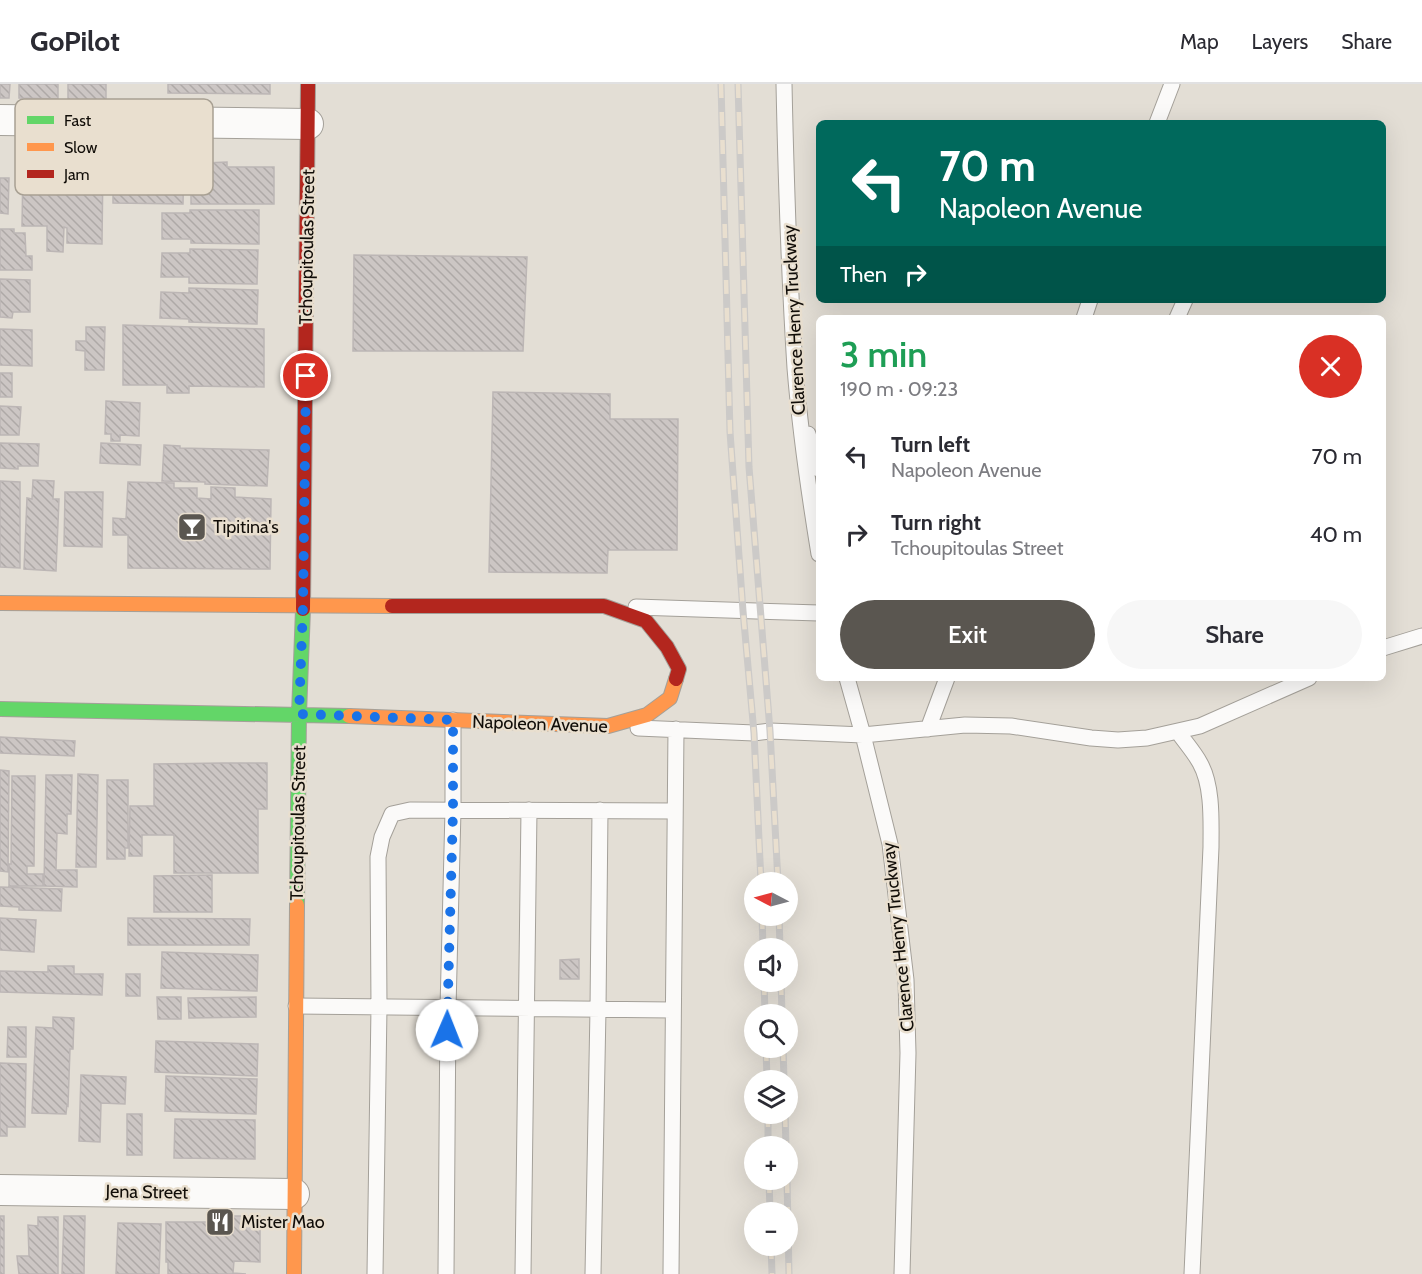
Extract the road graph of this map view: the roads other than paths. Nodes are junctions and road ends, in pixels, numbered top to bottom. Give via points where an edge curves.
1 (308, 84) edge
2 (784, 84) edge
3 (1172, 84) edge
4 (0, 120) edge
5 (15, 120) edge
6 (1159, 120) edge
7 (213, 123) edge
8 (308, 124) junction
9 (799, 402) junction
10 (816, 459) edge
11 (816, 535) edge
12 (0, 603) edge
13 (303, 606) junction
14 (604, 606) junction
15 (816, 613) edge
16 (1422, 636) edge
17 (1386, 647) edge
18 (848, 681) edge
19 (946, 681) edge
20 (1302, 681) edge
21 (0, 709) edge
22 (299, 714) junction
23 (453, 720) junction
24 (608, 726) junction
25 (676, 729) junction
26 (928, 729) junction
27 (1178, 732) junction
28 (863, 735) junction
29 (453, 810) junction
30 (529, 810) junction
31 (600, 810) junction
32 (675, 811) junction
33 (296, 1006) junction
34 (379, 1007) junction
35 (448, 1008) junction
36 (527, 1008) junction
37 (598, 1009) junction
38 (672, 1010) junction
39 (0, 1190) edge
40 (294, 1194) junction
41 (294, 1274) edge
42 (375, 1274) edge
43 (446, 1274) edge
44 (523, 1274) edge
45 (593, 1274) edge
46 (671, 1274) edge
47 (902, 1274) edge
48 (1192, 1274) edge

1 - 8 street, Tchoupitoulas Street
2 - 9 lane, Clarence Henry Truckway
3 - 6 lane
4 - 5 street
7 - 8 street
8 - 13 street, Tchoupitoulas Street
9 - 10 lane
9 - 11 lane, Clarence Henry Truckway
12 - 13 street
13 - 14 street
13 - 22 street, Tchoupitoulas Street
14 - 15 lane
14 - 24 street via 646,621 668,647 679,669 670,698 647,715
16 - 17 lane
18 - 28 lane, Clarence Henry Truckway
19 - 26 lane
20 - 27 lane, Napoleon Avenue
21 - 22 street, Napoleon Avenue
22 - 23 street, Napoleon Avenue
22 - 33 street, Tchoupitoulas Street
23 - 24 street, Napoleon Avenue
23 - 29 lane
24 - 25 lane, Napoleon Avenue
25 - 28 lane, Napoleon Avenue
25 - 32 lane
26 - 27 lane, Napoleon Avenue via 1011,726 1118,740
26 - 28 lane, Napoleon Avenue
27 - 48 lane via 1201,765 1211,814
28 - 47 lane, Clarence Henry Truckway via 890,844 906,980
29 - 30 lane
29 - 34 lane via 393,814 382,837 378,857
29 - 35 lane
30 - 31 lane
30 - 36 lane
31 - 32 lane
31 - 37 lane
32 - 38 lane
33 - 34 lane
33 - 40 street, Tchoupitoulas Street
34 - 35 lane
34 - 42 lane
35 - 36 lane
35 - 43 lane
36 - 37 lane
36 - 44 lane
37 - 38 lane
37 - 45 lane
38 - 46 lane
39 - 40 street, Jena Street
40 - 41 street, Tchoupitoulas Street

